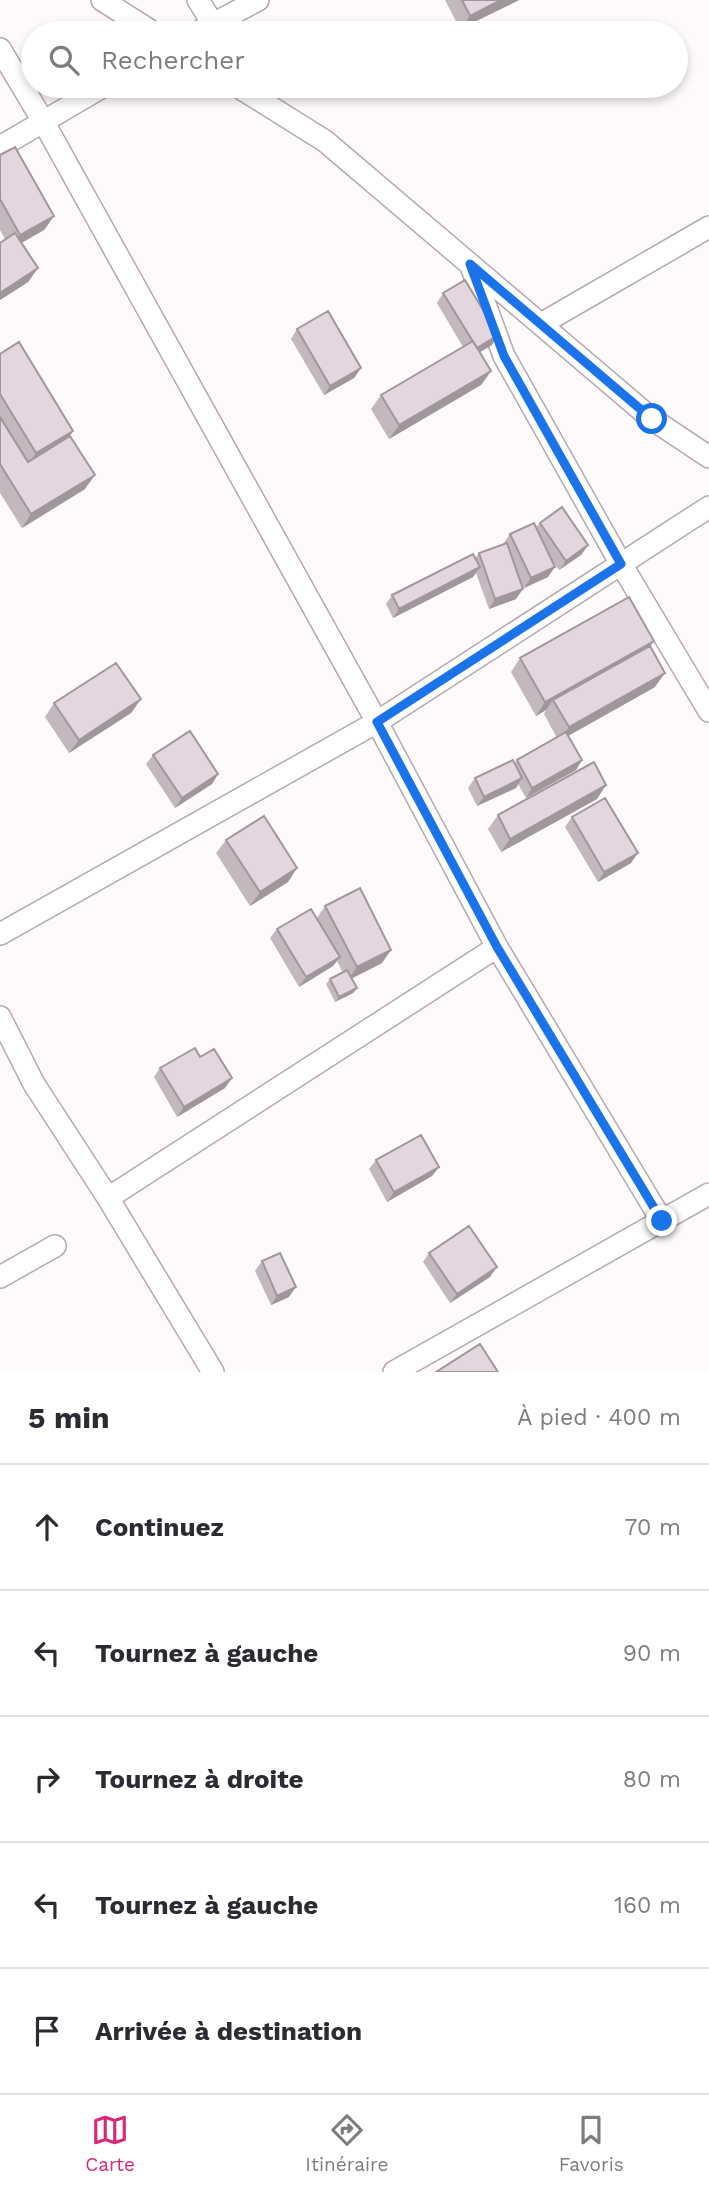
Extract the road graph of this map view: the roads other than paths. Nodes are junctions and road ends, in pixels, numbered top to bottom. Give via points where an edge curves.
1 (102, 0) edge
2 (198, 0) edge
3 (258, 0) edge
4 (135, 21) edge
5 (202, 21) edge
6 (219, 21) edge
7 (0, 49) edge
8 (21, 84) edge
9 (29, 98) edge
10 (83, 98) edge
11 (256, 98) edge
12 (43, 121) junction
13 (0, 147) edge
14 (709, 227) edge
15 (470, 264) junction
16 (541, 324) junction
17 (709, 457) edge
18 (709, 507) edge
19 (621, 564) junction
20 (709, 712) edge
21 (377, 722) junction
22 (0, 934) edge
23 (497, 947) junction
24 (0, 1017) edge
25 (709, 1194) edge
26 (108, 1198) junction
27 (662, 1221) junction
28 (55, 1246) dead end
29 (0, 1277) edge
30 (213, 1372) edge
31 (394, 1372) edge

1 - 4 street
2 - 5 street
3 - 6 street
7 - 8 street
9 - 12 street
10 - 12 street
11 - 15 street via 325,141
12 - 13 street
12 - 21 street
14 - 16 street
15 - 16 street
15 - 19 street via 504,356
16 - 17 street via 652,419
18 - 19 street
19 - 20 street
19 - 21 street
21 - 22 street
21 - 23 street
23 - 26 street
23 - 27 street
24 - 26 street via 34,1084
25 - 27 street
26 - 30 street
27 - 31 street
28 - 29 street

